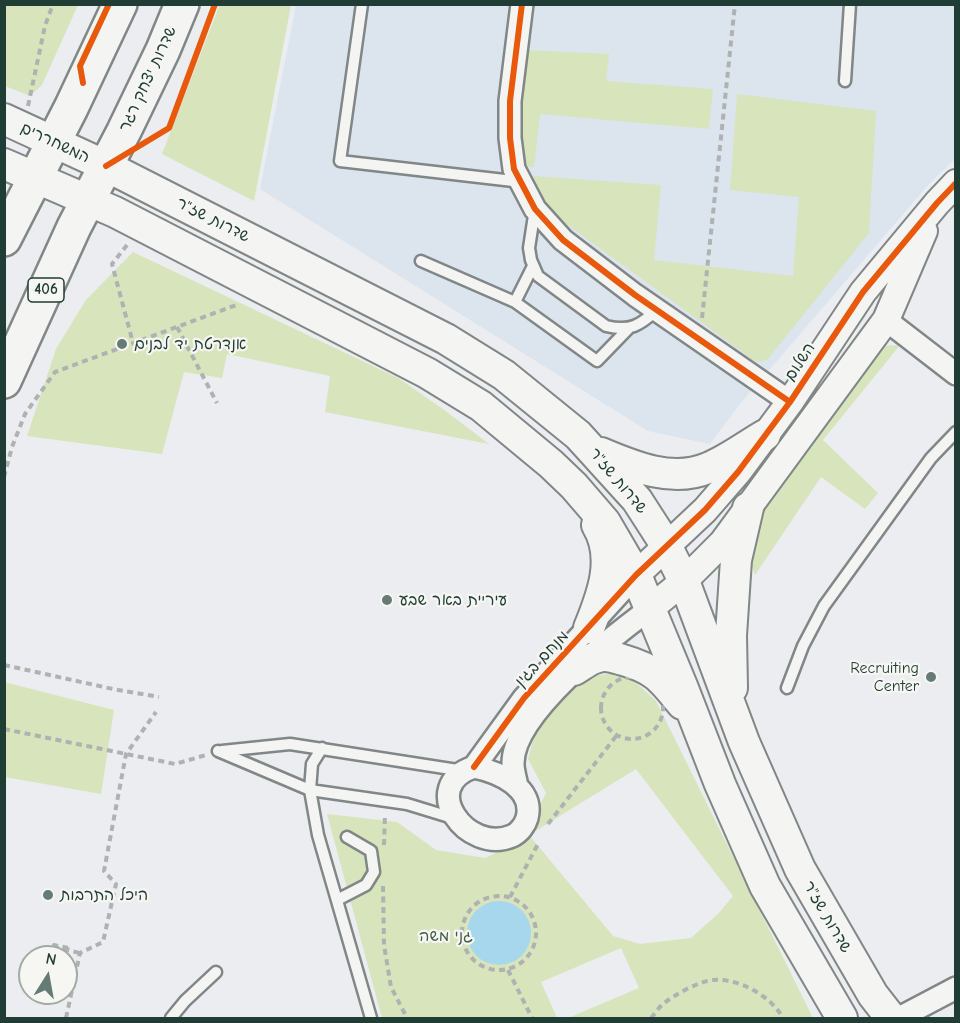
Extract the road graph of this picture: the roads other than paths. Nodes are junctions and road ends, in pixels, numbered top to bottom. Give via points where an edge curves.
1 (120, 4) edge
2 (182, 4) edge
3 (362, 4) edge
4 (522, 4) edge
5 (850, 4) edge
6 (844, 81) dead end
7 (14, 123) edge
8 (54, 142) junction
9 (4, 164) edge
10 (106, 166) junction
11 (35, 178) junction
12 (522, 182) junction
13 (956, 183) edge
14 (88, 200) junction
15 (937, 203) junction
16 (535, 209) junction
17 (4, 239) edge
18 (421, 261) dead end
19 (534, 266) junction
20 (515, 302) junction
21 (657, 310) junction
22 (886, 320) junction
23 (629, 328) junction
24 (956, 375) edge
25 (4, 381) edge
26 (790, 402) junction
27 (956, 432) edge
28 (765, 435) junction
29 (590, 448) junction
30 (574, 486) junction
31 (748, 508) junction
32 (666, 545) junction
33 (636, 575) junction
34 (684, 581) junction
35 (651, 608) junction
36 (589, 628) junction
37 (574, 670) junction
38 (787, 687) dead end
39 (732, 709) junction
40 (694, 718) junction
41 (322, 748) junction
42 (469, 769) junction
43 (517, 787) junction
44 (310, 790) junction
45 (457, 820) junction
46 (347, 837) dead end
47 (337, 900) junction
48 (216, 972) dead end
49 (956, 988) edge
50 (171, 1018) edge
51 (371, 1018) edge
52 (842, 1018) edge
53 (891, 1018) edge
54 (899, 1018) edge

1 - 8 main road
2 - 10 main road, שדרות יצחק רגר / 406
3 - 12 lane via 340,161
4 - 12 street via 510,101 510,138 514,169
5 - 6 lane
7 - 8 main road, המשחררים
8 - 10 main road, המשחררים
8 - 11 main road
9 - 11 main road
10 - 14 main road, שדרות יצחק רגר / 406
10 - 29 main road, שדרות שז"ר via 446,339 504,375
11 - 14 main road
11 - 17 main road
12 - 16 street
13 - 15 street, השלום
14 - 25 main road, שדרות יצחק רגר / 406
14 - 30 main road via 427,373 481,406
15 - 22 street, השלום
15 - 26 street, השלום via 863,292
16 - 19 lane via 529,248
16 - 21 street via 563,240
18 - 20 lane
19 - 20 lane
19 - 23 lane via 538,276 606,326
20 - 23 lane via 597,361
21 - 23 lane via 639,326
21 - 26 street
22 - 24 street
22 - 31 street, השלום
26 - 28 street, השלום
27 - 38 lane via 931,458 824,606
28 - 29 main road via 708,469 677,474 634,467
28 - 32 street, השלום via 705,510
29 - 32 main road, שדרות שז"ר via 638,500
30 - 33 main road via 605,522
30 - 36 main road via 604,537 604,585
31 - 34 street, השלום via 723,542
31 - 39 main road via 736,560
32 - 33 street, השלום
32 - 34 main road, שדרות שז"ר
33 - 35 main road
33 - 36 street, מנחם בגין
34 - 35 street, השלום
34 - 39 main road, שדרות שז"ר
35 - 37 street, מנחם בגין
35 - 40 main road
36 - 42 street, מנחם בגין via 524,698
37 - 40 main road via 594,658 609,656 648,668
37 - 43 street, מנחם בגין via 554,690 516,747 512,764
39 - 53 main road, שדרות שז"ר via 800,869 873,995
40 - 52 main road via 765,886
41 - 42 lane
41 - 44 lane via 312,764
41 - 44 lane via 290,744 218,751
42 - 43 street via 490,770
42 - 45 street via 456,777 448,792 448,803
43 - 45 street via 530,808 515,835 490,840 472,833
44 - 45 lane via 428,809
44 - 47 lane
46 - 47 lane via 371,851 374,872 366,885
47 - 51 lane
48 - 50 lane
49 - 54 street

